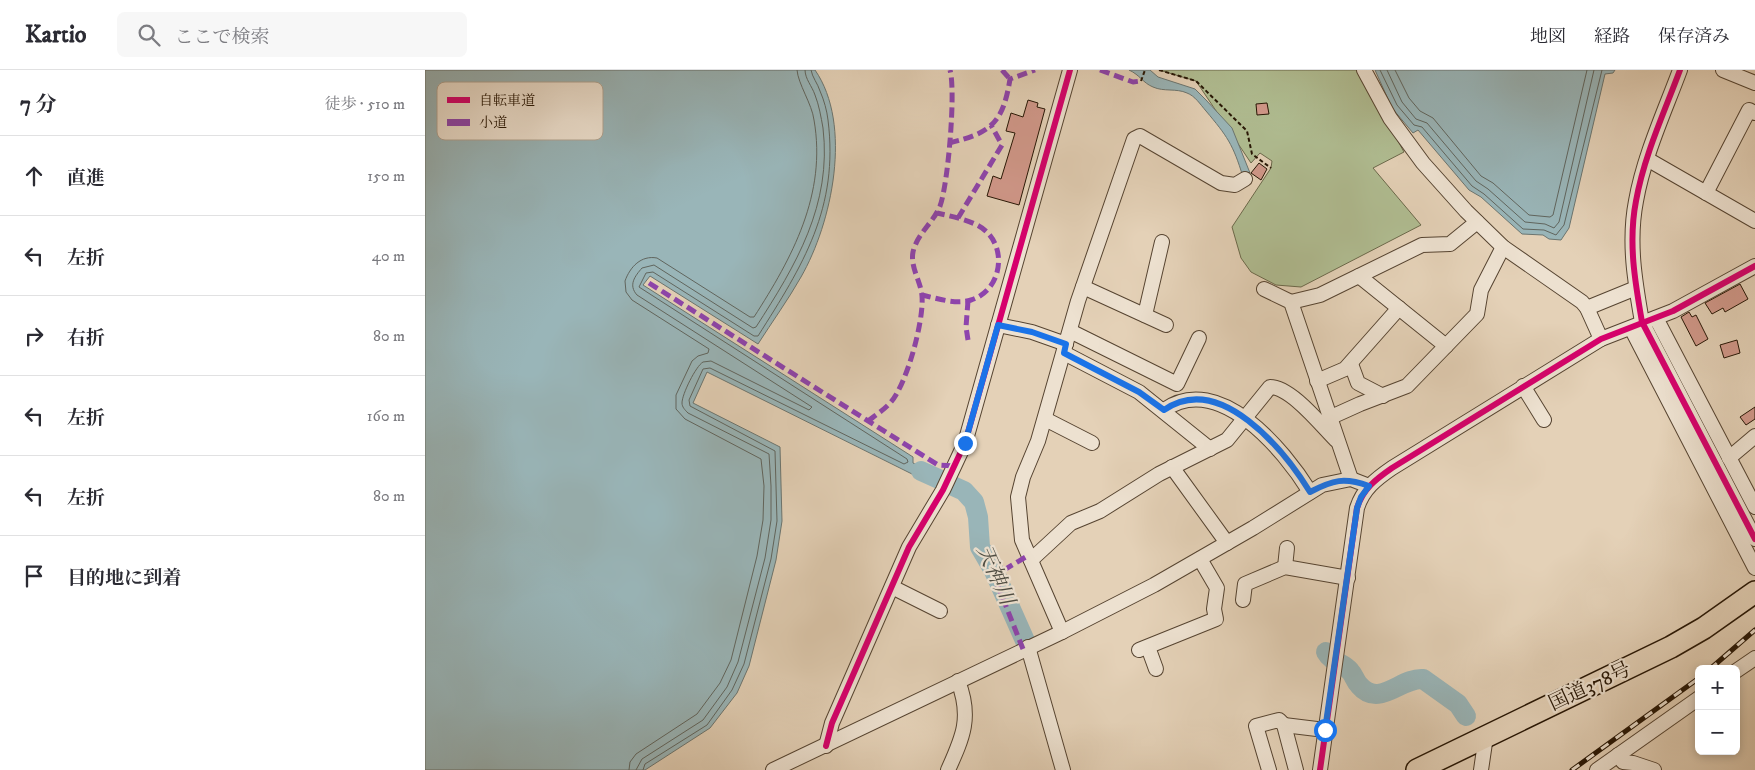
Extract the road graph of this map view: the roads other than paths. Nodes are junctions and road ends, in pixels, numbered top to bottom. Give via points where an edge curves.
1 (1070, 70) edge
2 (1364, 70) edge
3 (1680, 70) edge
4 (1723, 70) edge
5 (1755, 83) edge
6 (1755, 113) edge
7 (1647, 160) junction
8 (1245, 178) dead end
9 (1706, 193) junction
10 (1755, 221) edge
11 (1477, 222) junction
12 (1162, 242) dead end
13 (1503, 247) junction
14 (1755, 266) edge
15 (1359, 276) junction
16 (1083, 286) junction
17 (1636, 288) junction
18 (1264, 289) dead end
19 (1291, 302) junction
20 (1399, 308) junction
21 (1587, 308) junction
22 (1145, 315) junction
23 (1656, 318) junction
24 (998, 325) junction
25 (1165, 325) dead end
26 (1637, 325) junction
27 (1070, 331) junction
28 (1199, 338) dead end
29 (1601, 339) junction
30 (1446, 346) junction
31 (1065, 349) junction
32 (1351, 364) junction
33 (1317, 381) junction
34 (1523, 386) junction
35 (1383, 396) junction
36 (1164, 410) junction
37 (1246, 418) junction
38 (1329, 418) junction
39 (1045, 420) junction
40 (1544, 420) dead end
41 (1755, 436) edge
42 (1336, 440) junction
43 (1092, 443) dead end
44 (1211, 449) junction
45 (1729, 458) junction
46 (1172, 467) junction
47 (1351, 479) junction
48 (1369, 486) junction
49 (1310, 492) junction
50 (1755, 507) edge
51 (1755, 540) edge
52 (1227, 543) junction
53 (1287, 548) dead end
54 (1200, 559) junction
55 (1031, 560) junction
56 (1285, 567) junction
57 (1755, 568) edge
58 (1348, 578) junction
59 (892, 587) junction
60 (1755, 592) edge
61 (1243, 600) dead end
62 (940, 612) dead end
63 (1062, 632) junction
64 (1028, 646) junction
65 (1755, 658) edge
66 (1156, 669) dead end
67 (1740, 669) edge
68 (958, 681) junction
69 (1695, 701) edge
70 (1284, 725) junction
71 (1325, 730) junction
72 (1486, 736) junction
73 (826, 746) junction
74 (1621, 762) edge
75 (773, 770) edge
76 (948, 770) edge
77 (1063, 770) edge
78 (1269, 770) edge
79 (1296, 770) edge
80 (1320, 770) edge
81 (1417, 770) edge
82 (1481, 770) edge
83 (1597, 770) edge
84 (1654, 770) edge

1 - 24 street
2 - 11 street via 1390,118 1423,163
3 - 7 street
4 - 5 street
6 - 9 street via 1749,110
7 - 9 street
7 - 17 street via 1635,201 1632,259
8 - 16 street via 1235,185 1221,183 1140,136 1134,139
9 - 10 street
11 - 13 street
11 - 15 street via 1450,244 1422,245
12 - 22 street
13 - 21 street
13 - 30 street via 1481,290 1477,314
14 - 23 street
15 - 19 street via 1320,295
15 - 20 street
16 - 22 street
16 - 27 street
17 - 21 street
17 - 26 street
18 - 19 street
19 - 33 street
20 - 30 street
20 - 32 street
21 - 29 street
22 - 25 street
23 - 26 street
23 - 45 street
24 - 31 street via 1032,332
24 - 59 street via 965,443 943,490 909,547
26 - 29 street
26 - 51 street via 1688,411
26 - 57 street
27 - 28 street via 1177,384
27 - 31 street
29 - 34 street
30 - 35 street via 1407,386
31 - 36 street
31 - 39 street
32 - 33 street via 1345,370
32 - 35 street via 1358,383
33 - 38 street
34 - 40 street
34 - 48 street via 1392,468
35 - 38 street
36 - 37 street via 1189,400 1209,401
36 - 44 street
37 - 42 street via 1266,390 1277,387 1288,392
37 - 44 street via 1227,440
37 - 49 street via 1295,469
38 - 42 street
39 - 43 street
39 - 55 street via 1018,497 1022,540
41 - 45 street
42 - 47 street
44 - 46 street
45 - 50 street
46 - 52 street
46 - 55 street via 1100,511 1071,523
47 - 48 street
47 - 49 street via 1335,481
48 - 58 street via 1357,508
49 - 52 street
52 - 54 street
53 - 56 street
54 - 63 street
54 - 66 street via 1217,588 1216,619 1143,648
55 - 63 street
56 - 58 street
56 - 61 street via 1245,584
58 - 71 street
59 - 62 street
59 - 73 street via 832,723
60 - 72 highway, 国道378号 via 1704,628 1630,669
63 - 64 street
64 - 68 street
64 - 77 street
65 - 67 street
68 - 73 street
68 - 76 street via 965,699 966,717 963,735
69 - 74 street
70 - 71 street
70 - 78 street via 1279,720 1256,726
70 - 79 street
71 - 80 street
72 - 81 highway, 国道378号
72 - 82 street
73 - 75 street
74 - 83 street
74 - 84 street

